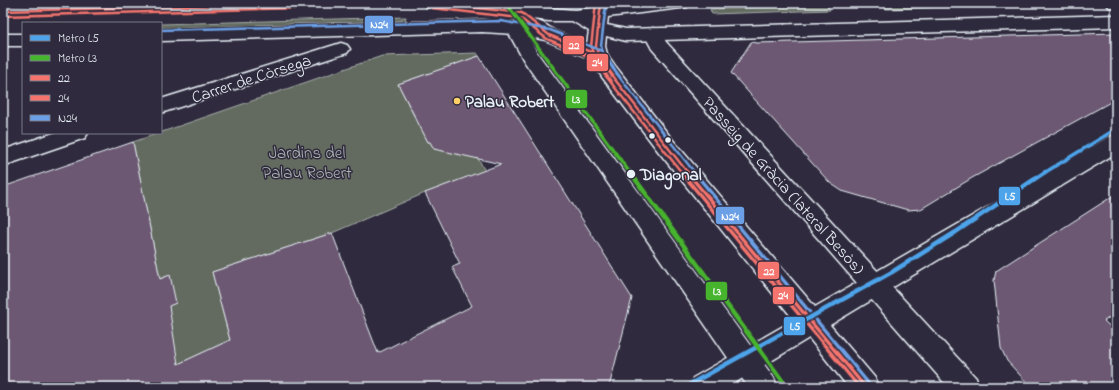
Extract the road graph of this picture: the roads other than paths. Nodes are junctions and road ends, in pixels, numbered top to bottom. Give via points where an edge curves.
1 (300, 3) edge
2 (433, 3) edge
3 (681, 3) edge
4 (3, 11) edge
5 (511, 12) edge
6 (600, 15) edge
7 (1116, 21) edge
8 (653, 34) junction
9 (162, 36) edge
10 (3, 40) edge
11 (22, 40) edge
12 (341, 49) dead end
13 (598, 55) junction
14 (162, 106) edge
15 (75, 134) edge
16 (1116, 143) edge
17 (3, 158) edge
18 (875, 287) junction
19 (812, 322) junction
20 (746, 361) junction
21 (703, 387) edge
22 (764, 387) edge
23 (865, 387) edge
24 (966, 387) edge

1 - 4 street
2 - 5 street
3 - 6 street
5 - 6 street
5 - 9 street via 501,26
5 - 13 street via 549,35
5 - 20 street via 531,57
6 - 8 street via 626,35
6 - 13 street via 596,46
7 - 8 street
8 - 18 street, Passeig de Gràcia (lateral Besòs) via 658,45
10 - 11 street
12 - 14 street, Carrer de Còrsega
13 - 19 street via 661,140
15 - 17 street
16 - 18 street
18 - 19 street
18 - 24 street, Passeig de Gràcia (lateral Besòs)
19 - 20 street
19 - 23 street
20 - 21 street
20 - 22 street

